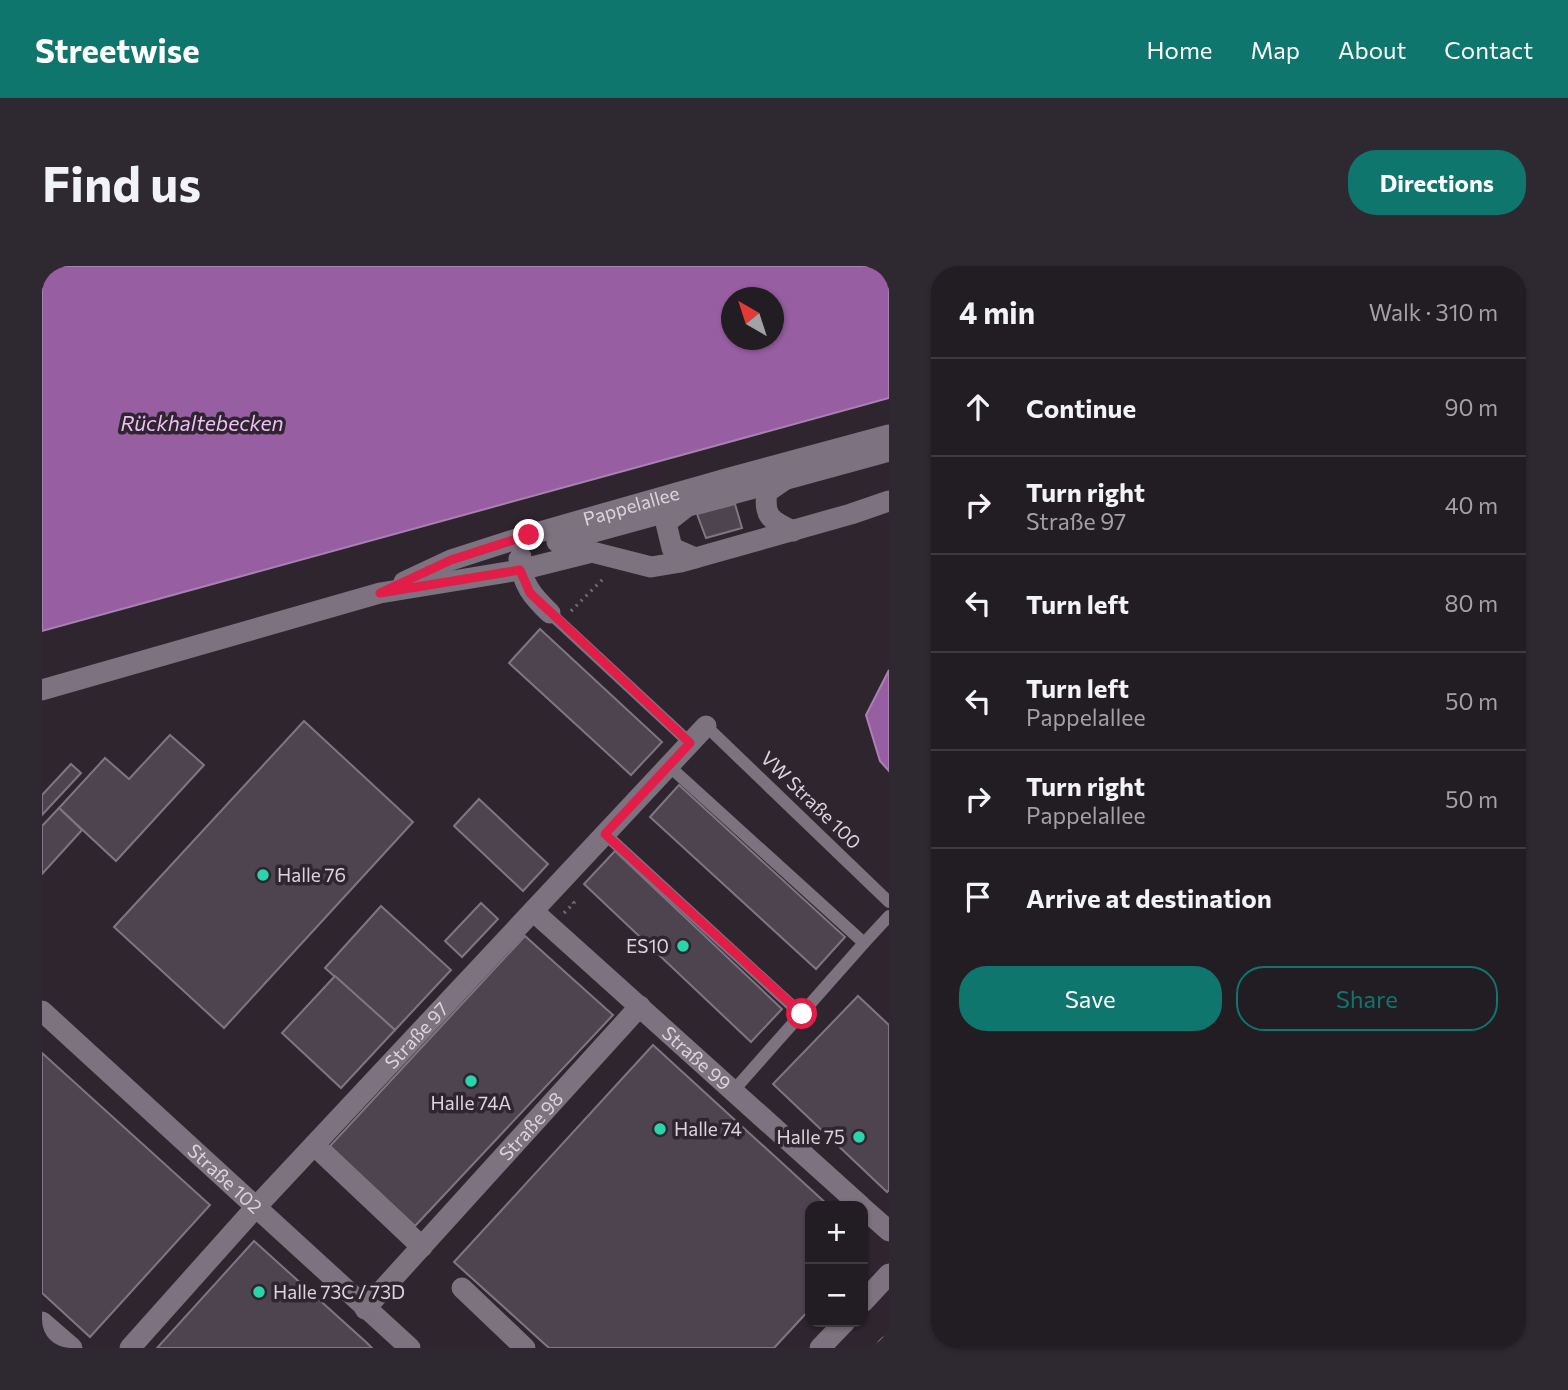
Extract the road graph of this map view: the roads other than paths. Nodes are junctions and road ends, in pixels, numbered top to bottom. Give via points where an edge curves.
1 (889, 435) edge
2 (889, 451) edge
3 (785, 480) junction
4 (889, 501) edge
5 (686, 507) junction
6 (793, 531) junction
7 (695, 558) junction
8 (520, 570) junction
9 (380, 593) junction
10 (550, 613) joint
11 (42, 690) edge
12 (706, 726) joint
13 (690, 743) junction
14 (669, 766) junction
15 (605, 834) junction
16 (889, 902) edge
17 (533, 911) junction
18 (889, 916) edge
19 (864, 943) junction
20 (639, 1006) junction
21 (42, 1011) edge
22 (802, 1014) junction
23 (734, 1090) junction
24 (314, 1145) junction
25 (855, 1201) edge
26 (256, 1207) junction
27 (868, 1212) edge
28 (889, 1231) edge
29 (422, 1247) junction
30 (889, 1274) edge
31 (462, 1288) dead end
32 (868, 1297) edge
33 (365, 1309) junction
34 (42, 1322) edge
35 (840, 1327) edge
36 (72, 1348) edge
37 (130, 1348) edge
38 (410, 1348) edge
39 (525, 1348) edge
40 (820, 1348) edge

1 - 9 street, Pappelallee via 503,543 451,560
2 - 3 street
3 - 5 street
3 - 6 street via 767,492 765,506 773,521
4 - 6 street, Pappelallee
5 - 7 street via 666,523 672,548
5 - 8 street via 529,550 519,559
6 - 7 street, Pappelallee
7 - 8 street, Pappelallee via 651,567 592,552
8 - 9 street, Pappelallee
8 - 10 street via 530,593
9 - 11 street, Pappelallee
10 - 13 lane
12 - 13 street, Straße 97
12 - 16 lane, VW Straße 100
13 - 14 street, Straße 97
14 - 15 street, Straße 97
14 - 19 lane
15 - 17 street, Straße 97
15 - 22 lane
17 - 20 street, Straße 99
17 - 24 street, Straße 97
18 - 19 lane
19 - 22 lane
20 - 23 street, Straße 99
20 - 29 street, Straße 98
21 - 26 street, Straße 102
22 - 23 lane
23 - 25 street, Straße 99
24 - 26 street, Straße 97
24 - 29 street
26 - 33 street, Straße 102
26 - 37 street, Straße 97
27 - 28 street, Straße 99
29 - 33 street, Straße 98
30 - 32 street
31 - 39 street
33 - 38 street, Straße 102
34 - 36 street
35 - 40 street

